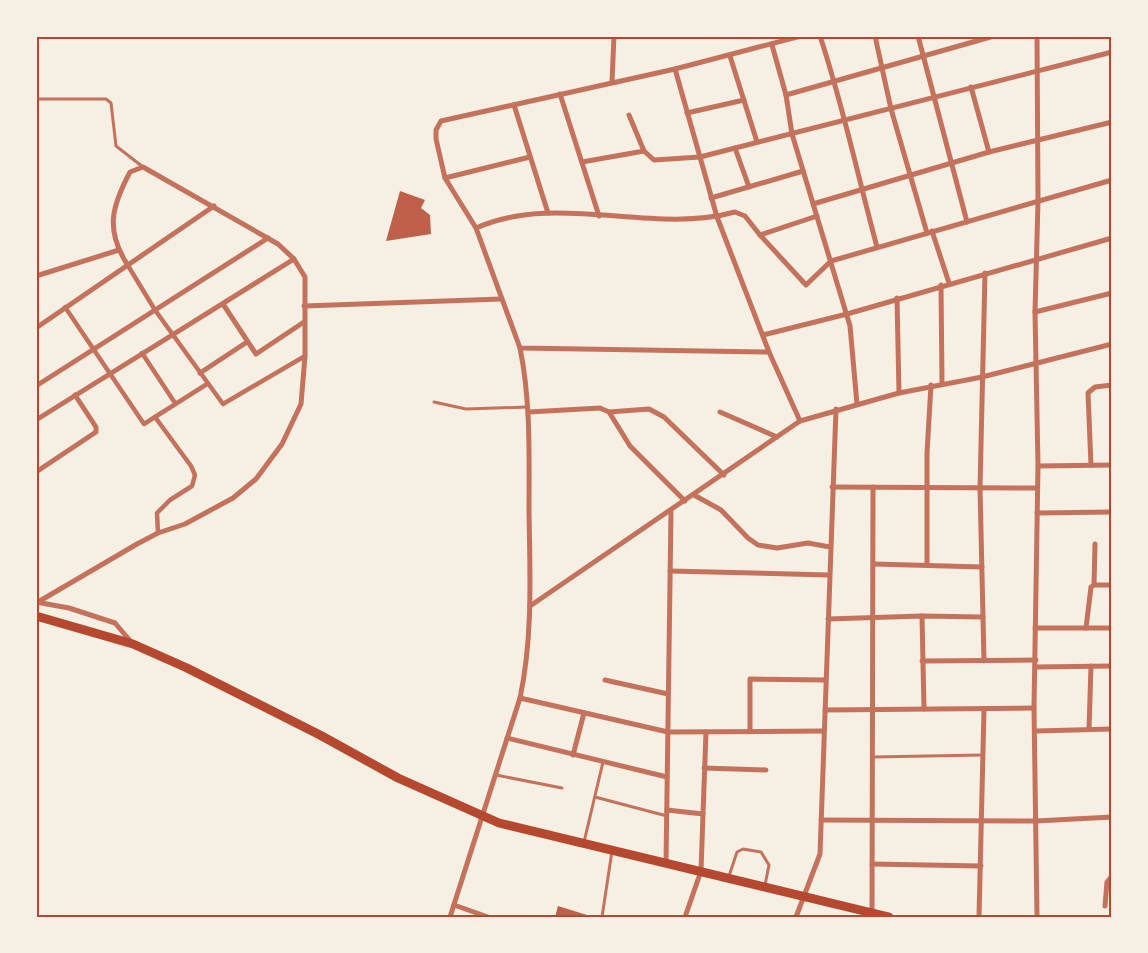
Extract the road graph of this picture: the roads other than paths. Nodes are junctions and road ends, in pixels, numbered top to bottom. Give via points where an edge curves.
1 (614, 36) edge
2 (801, 36) edge
3 (820, 36) edge
4 (875, 36) edge
5 (918, 36) edge
6 (994, 36) edge
7 (1037, 36) edge
8 (772, 45) junction
9 (1112, 52) edge
10 (730, 56) junction
11 (925, 57) junction
12 (883, 67) junction
13 (675, 69) junction
14 (1038, 69) junction
15 (835, 80) junction
16 (612, 82) junction
17 (971, 87) junction
18 (560, 94) junction
19 (786, 95) junction
20 (933, 98) junction
21 (36, 99) edge
22 (744, 100) junction
23 (514, 104) junction
24 (892, 109) junction
25 (687, 113) junction
26 (629, 115) dead end
27 (843, 122) junction
28 (1112, 122) edge
29 (792, 134) junction
30 (1038, 140) junction
31 (757, 142) junction
32 (735, 148) junction
33 (644, 152) junction
34 (989, 152) junction
35 (530, 157) junction
36 (700, 157) junction
37 (582, 162) junction
38 (951, 163) junction
39 (143, 167) junction
40 (803, 171) junction
41 (910, 176) junction
42 (445, 178) junction
43 (1112, 180) edge
44 (749, 187) junction
45 (861, 190) junction
46 (711, 198) junction
47 (1038, 201) junction
48 (813, 204) junction
49 (214, 206) junction
50 (548, 213) junction
51 (598, 216) junction
52 (817, 216) junction
53 (716, 217) junction
54 (967, 222) junction
55 (476, 228) junction
56 (930, 232) junction
57 (760, 235) junction
58 (268, 238) junction
59 (1112, 238) edge
60 (877, 247) junction
61 (119, 250) junction
62 (294, 259) junction
63 (1037, 259) junction
64 (831, 261) junction
65 (127, 264) junction
66 (984, 273) junction
67 (36, 276) edge
68 (949, 283) junction
69 (941, 285) junction
70 (1112, 293) edge
71 (501, 298) junction
72 (897, 298) junction
73 (223, 304) junction
74 (304, 306) junction
75 (65, 307) junction
76 (155, 310) junction
77 (1035, 312) junction
78 (847, 314) junction
79 (304, 322) junction
80 (36, 328) edge
81 (173, 334) junction
82 (763, 335) junction
83 (247, 342) junction
84 (1112, 344) edge
85 (520, 348) junction
86 (93, 350) junction
87 (769, 352) junction
88 (142, 353) junction
89 (305, 356) junction
90 (1036, 363) junction
91 (200, 373) junction
92 (109, 374) junction
93 (982, 377) junction
94 (942, 383) junction
95 (207, 384) junction
96 (931, 385) junction
97 (1112, 385) edge
98 (36, 386) edge
99 (899, 393) junction
100 (75, 395) junction
101 (434, 402) dead end
102 (175, 403) junction
103 (856, 404) junction
104 (836, 409) junction
105 (529, 410) junction
106 (609, 412) junction
107 (720, 412) dead end
108 (155, 417) junction
109 (36, 420) edge
110 (800, 421) junction
111 (777, 437) junction
112 (1091, 465) junction
113 (1112, 465) edge
114 (1038, 466) junction
115 (36, 472) edge
116 (724, 475) junction
117 (832, 486) junction
118 (873, 487) junction
119 (927, 487) junction
120 (980, 488) junction
121 (1037, 488) junction
122 (694, 495) junction
123 (685, 501) junction
124 (671, 512) junction
125 (1112, 512) edge
126 (1037, 513) junction
127 (158, 533) junction
128 (1095, 544) dead end
129 (830, 547) junction
130 (874, 564) junction
131 (927, 564) junction
132 (982, 567) junction
133 (670, 571) junction
134 (830, 575) junction
135 (1094, 585) junction
136 (1112, 585) edge
137 (37, 602) edge
138 (530, 606) junction
139 (36, 616) edge
140 (922, 616) junction
141 (873, 617) junction
142 (983, 617) junction
143 (828, 618) junction
144 (1036, 628) junction
145 (1086, 628) junction
146 (1112, 628) edge
147 (132, 644) junction
148 (1036, 660) junction
149 (984, 661) junction
150 (922, 662) junction
151 (1091, 666) junction
152 (1112, 666) edge
153 (1036, 667) junction
154 (605, 680) dead end
155 (826, 680) junction
156 (668, 694) junction
157 (520, 698) junction
158 (1034, 708) junction
159 (924, 709) junction
160 (984, 709) junction
161 (825, 710) junction
162 (873, 710) junction
163 (584, 713) junction
164 (1089, 729) junction
165 (1112, 729) edge
166 (750, 731) junction
167 (824, 731) junction
168 (1036, 731) junction
169 (668, 732) junction
170 (706, 732) junction
171 (508, 738) junction
172 (573, 755) junction
173 (982, 756) junction
174 (872, 757) junction
175 (603, 762) junction
176 (704, 768) junction
177 (766, 770) dead end
178 (496, 775) junction
179 (667, 777) junction
180 (562, 788) dead end
181 (595, 797) junction
182 (667, 813) junction
183 (703, 814) junction
184 (482, 816) junction
185 (1112, 817) edge
186 (821, 820) junction
187 (872, 820) junction
188 (982, 821) junction
189 (1036, 821) junction
190 (584, 843) junction
191 (612, 850) junction
192 (666, 863) junction
193 (872, 864) junction
194 (980, 866) junction
195 (701, 871) junction
196 (1112, 876) edge
197 (729, 877) junction
198 (765, 886) junction
199 (805, 895) junction
200 (454, 905) junction
201 (1105, 906) dead end
202 (872, 913) junction
203 (484, 916) edge
204 (450, 917) edge
205 (602, 917) edge
206 (685, 917) edge
207 (796, 917) edge
208 (889, 917) edge
209 (979, 917) edge
210 (1037, 917) edge

1 - 16 street
2 - 8 street
3 - 15 street
4 - 12 street
5 - 11 street
6 - 11 street
7 - 14 street
8 - 10 street
8 - 19 street
9 - 14 street
10 - 13 street
10 - 22 street
11 - 12 street
11 - 20 street
12 - 15 street
12 - 24 street
13 - 16 street
13 - 25 street
14 - 17 street
14 - 30 street
15 - 19 street
15 - 27 street
16 - 18 street
17 - 20 street
17 - 34 street
18 - 23 street
18 - 37 street
19 - 29 street
20 - 24 street
20 - 38 street
21 - 39 lane via 106,99 111,103 116,146
22 - 25 street
22 - 31 street
23 - 35 street
23 - 42 street via 441,121 436,139
24 - 27 street
24 - 41 street
25 - 36 street
26 - 33 street
27 - 29 street
27 - 45 street
28 - 30 street
29 - 31 street
29 - 40 street
30 - 34 street
30 - 47 street
31 - 32 street
32 - 36 street
32 - 44 street
33 - 36 street via 660,162
33 - 37 street
34 - 38 street
35 - 42 street
35 - 50 street
36 - 46 street
37 - 51 street
38 - 41 street
38 - 54 street
39 - 49 street
39 - 61 street via 130,172 112,216 113,235
40 - 44 street
40 - 48 street
41 - 45 street
41 - 56 street
42 - 55 street
43 - 47 street
44 - 46 street
45 - 48 street
45 - 60 street
46 - 53 street
47 - 54 street
47 - 63 street
48 - 52 street
49 - 58 street
49 - 65 street
50 - 51 street
50 - 55 street via 519,215
51 - 53 street
52 - 57 street
52 - 64 street
53 - 57 street via 738,212
53 - 82 street
54 - 56 street
55 - 71 street
56 - 60 street
56 - 68 street
57 - 64 street via 806,285
58 - 62 street
58 - 76 street
59 - 63 street
60 - 64 street
61 - 65 street
61 - 67 street
62 - 73 street
62 - 74 street via 305,278
63 - 66 street
63 - 77 street
64 - 78 street
65 - 75 street
65 - 76 street
66 - 68 street
66 - 93 street
68 - 69 street
69 - 72 street
69 - 94 street
70 - 77 street
71 - 74 street
71 - 85 street
72 - 78 street
72 - 99 street
73 - 81 street
73 - 83 street
74 - 79 street
75 - 80 street
75 - 86 street
76 - 81 street
76 - 86 street
77 - 90 street
78 - 82 street
78 - 103 street
79 - 83 street via 258,353
79 - 89 street
81 - 88 street
81 - 91 street
82 - 87 street
83 - 91 street
84 - 90 street
85 - 87 street
85 - 105 street
86 - 92 street
86 - 98 street
87 - 110 street
88 - 92 street
88 - 102 street
89 - 95 street via 223,404
89 - 127 street via 301,404 282,444 256,479 210,512
90 - 93 street
90 - 114 street
91 - 95 street
92 - 100 street
92 - 108 street via 144,424
93 - 94 street
93 - 120 street
94 - 96 street
95 - 102 street
96 - 99 street
96 - 119 street
97 - 112 street via 1095,387 1088,393
99 - 103 street
100 - 109 street
100 - 115 street via 96,432
101 - 105 lane via 466,409
102 - 108 street
103 - 104 street
104 - 110 street
104 - 117 street
105 - 106 street via 600,408
105 - 138 street
106 - 116 street via 649,410 664,417
106 - 123 street via 630,446
107 - 111 street
108 - 127 street via 191,466 194,475 192,486 157,513
110 - 111 street
111 - 116 street
112 - 113 street
112 - 114 street
114 - 121 street
116 - 122 street
117 - 118 street
117 - 129 street
118 - 119 street
118 - 130 street
119 - 120 street
119 - 131 street
120 - 121 street
120 - 132 street
121 - 126 street
122 - 123 street
122 - 129 street via 721,510 758,544 777,548 808,543
123 - 124 street
124 - 133 street
124 - 138 street
125 - 126 street
126 - 144 street
127 - 137 street
128 - 135 street
129 - 134 street
130 - 131 street
130 - 141 street
131 - 132 street
132 - 142 street
133 - 134 street
133 - 156 street
134 - 143 street
135 - 136 street
135 - 145 street via 1091,587
137 - 147 street via 70,608 115,623 126,632
138 - 157 street via 526,671
139 - 147 main road
140 - 141 street
140 - 142 street
140 - 150 street
141 - 143 street
141 - 162 street
142 - 149 street
143 - 155 street
144 - 145 street
144 - 148 street
145 - 146 street
147 - 184 main road via 398,778
148 - 149 street
148 - 153 street
149 - 150 street
150 - 159 street
151 - 152 street
151 - 153 street
151 - 164 street
153 - 158 street
154 - 156 street
155 - 161 street
155 - 166 street via 750,679
156 - 169 street
157 - 163 street
157 - 171 street
158 - 160 street
158 - 168 street
159 - 160 street
159 - 162 street
160 - 173 street
161 - 162 street
161 - 167 street
162 - 174 street
163 - 169 street
163 - 172 street
164 - 165 street
164 - 168 street
166 - 167 street
166 - 170 street
167 - 186 street
168 - 189 street
169 - 170 street
169 - 179 street
170 - 176 street
171 - 172 street
171 - 178 street
172 - 175 street
173 - 174 lane
173 - 188 street
174 - 187 street
175 - 179 street
175 - 181 lane
176 - 177 street
176 - 183 street
178 - 180 lane
178 - 184 street
179 - 182 street
181 - 182 lane
181 - 190 lane
182 - 183 street
182 - 192 street
183 - 195 street
184 - 190 main road
184 - 200 street
185 - 189 street
186 - 187 street
186 - 199 street via 820,854
187 - 188 street
187 - 193 street
188 - 189 street
188 - 194 street
189 - 210 street
190 - 191 main road
191 - 192 main road
191 - 205 lane
192 - 195 main road
193 - 194 street
193 - 202 street
194 - 209 street
195 - 197 main road
195 - 206 street
196 - 201 street via 1107,882
197 - 198 main road
197 - 198 lane via 737,852 742,849 761,852 769,865
198 - 199 main road
199 - 202 main road
199 - 207 street
200 - 203 street
200 - 204 street
202 - 208 main road

